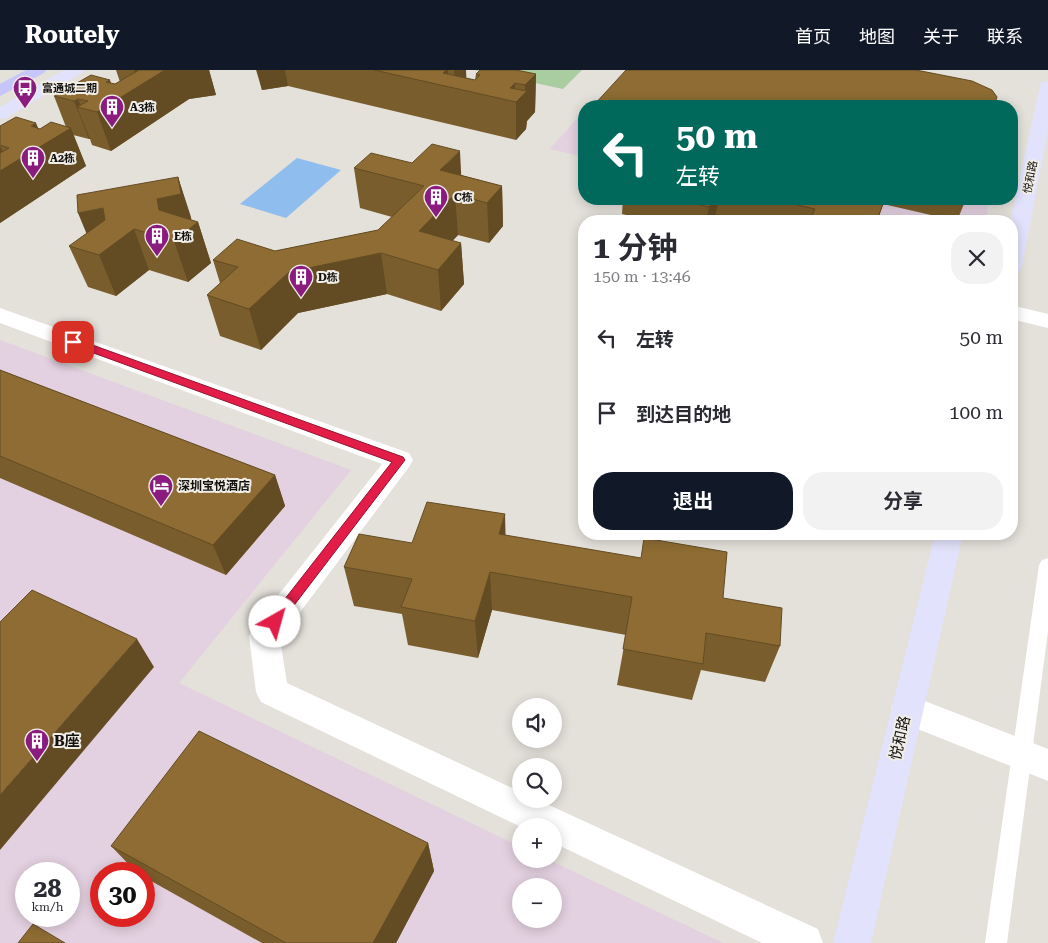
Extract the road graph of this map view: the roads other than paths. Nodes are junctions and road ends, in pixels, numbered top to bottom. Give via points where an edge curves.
1 (38, 70) edge
2 (76, 70) edge
3 (1048, 86) edge
4 (0, 91) edge
5 (0, 114) edge
6 (1018, 233) edge
7 (1018, 314) edge
8 (0, 315) edge
9 (1048, 321) edge
10 (948, 540) edge
11 (1048, 565) edge
12 (907, 709) junction
13 (1035, 760) edge
14 (804, 943) edge
15 (852, 943) edge
16 (996, 943) edge

1 - 4 main road
2 - 5 street
3 - 6 street, 悦和路
7 - 9 street
8 - 14 street via 400,460 264,636 272,692
10 - 12 street, 悦和路
11 - 13 lane
12 - 13 street
12 - 15 street, 悦和路
13 - 16 lane

